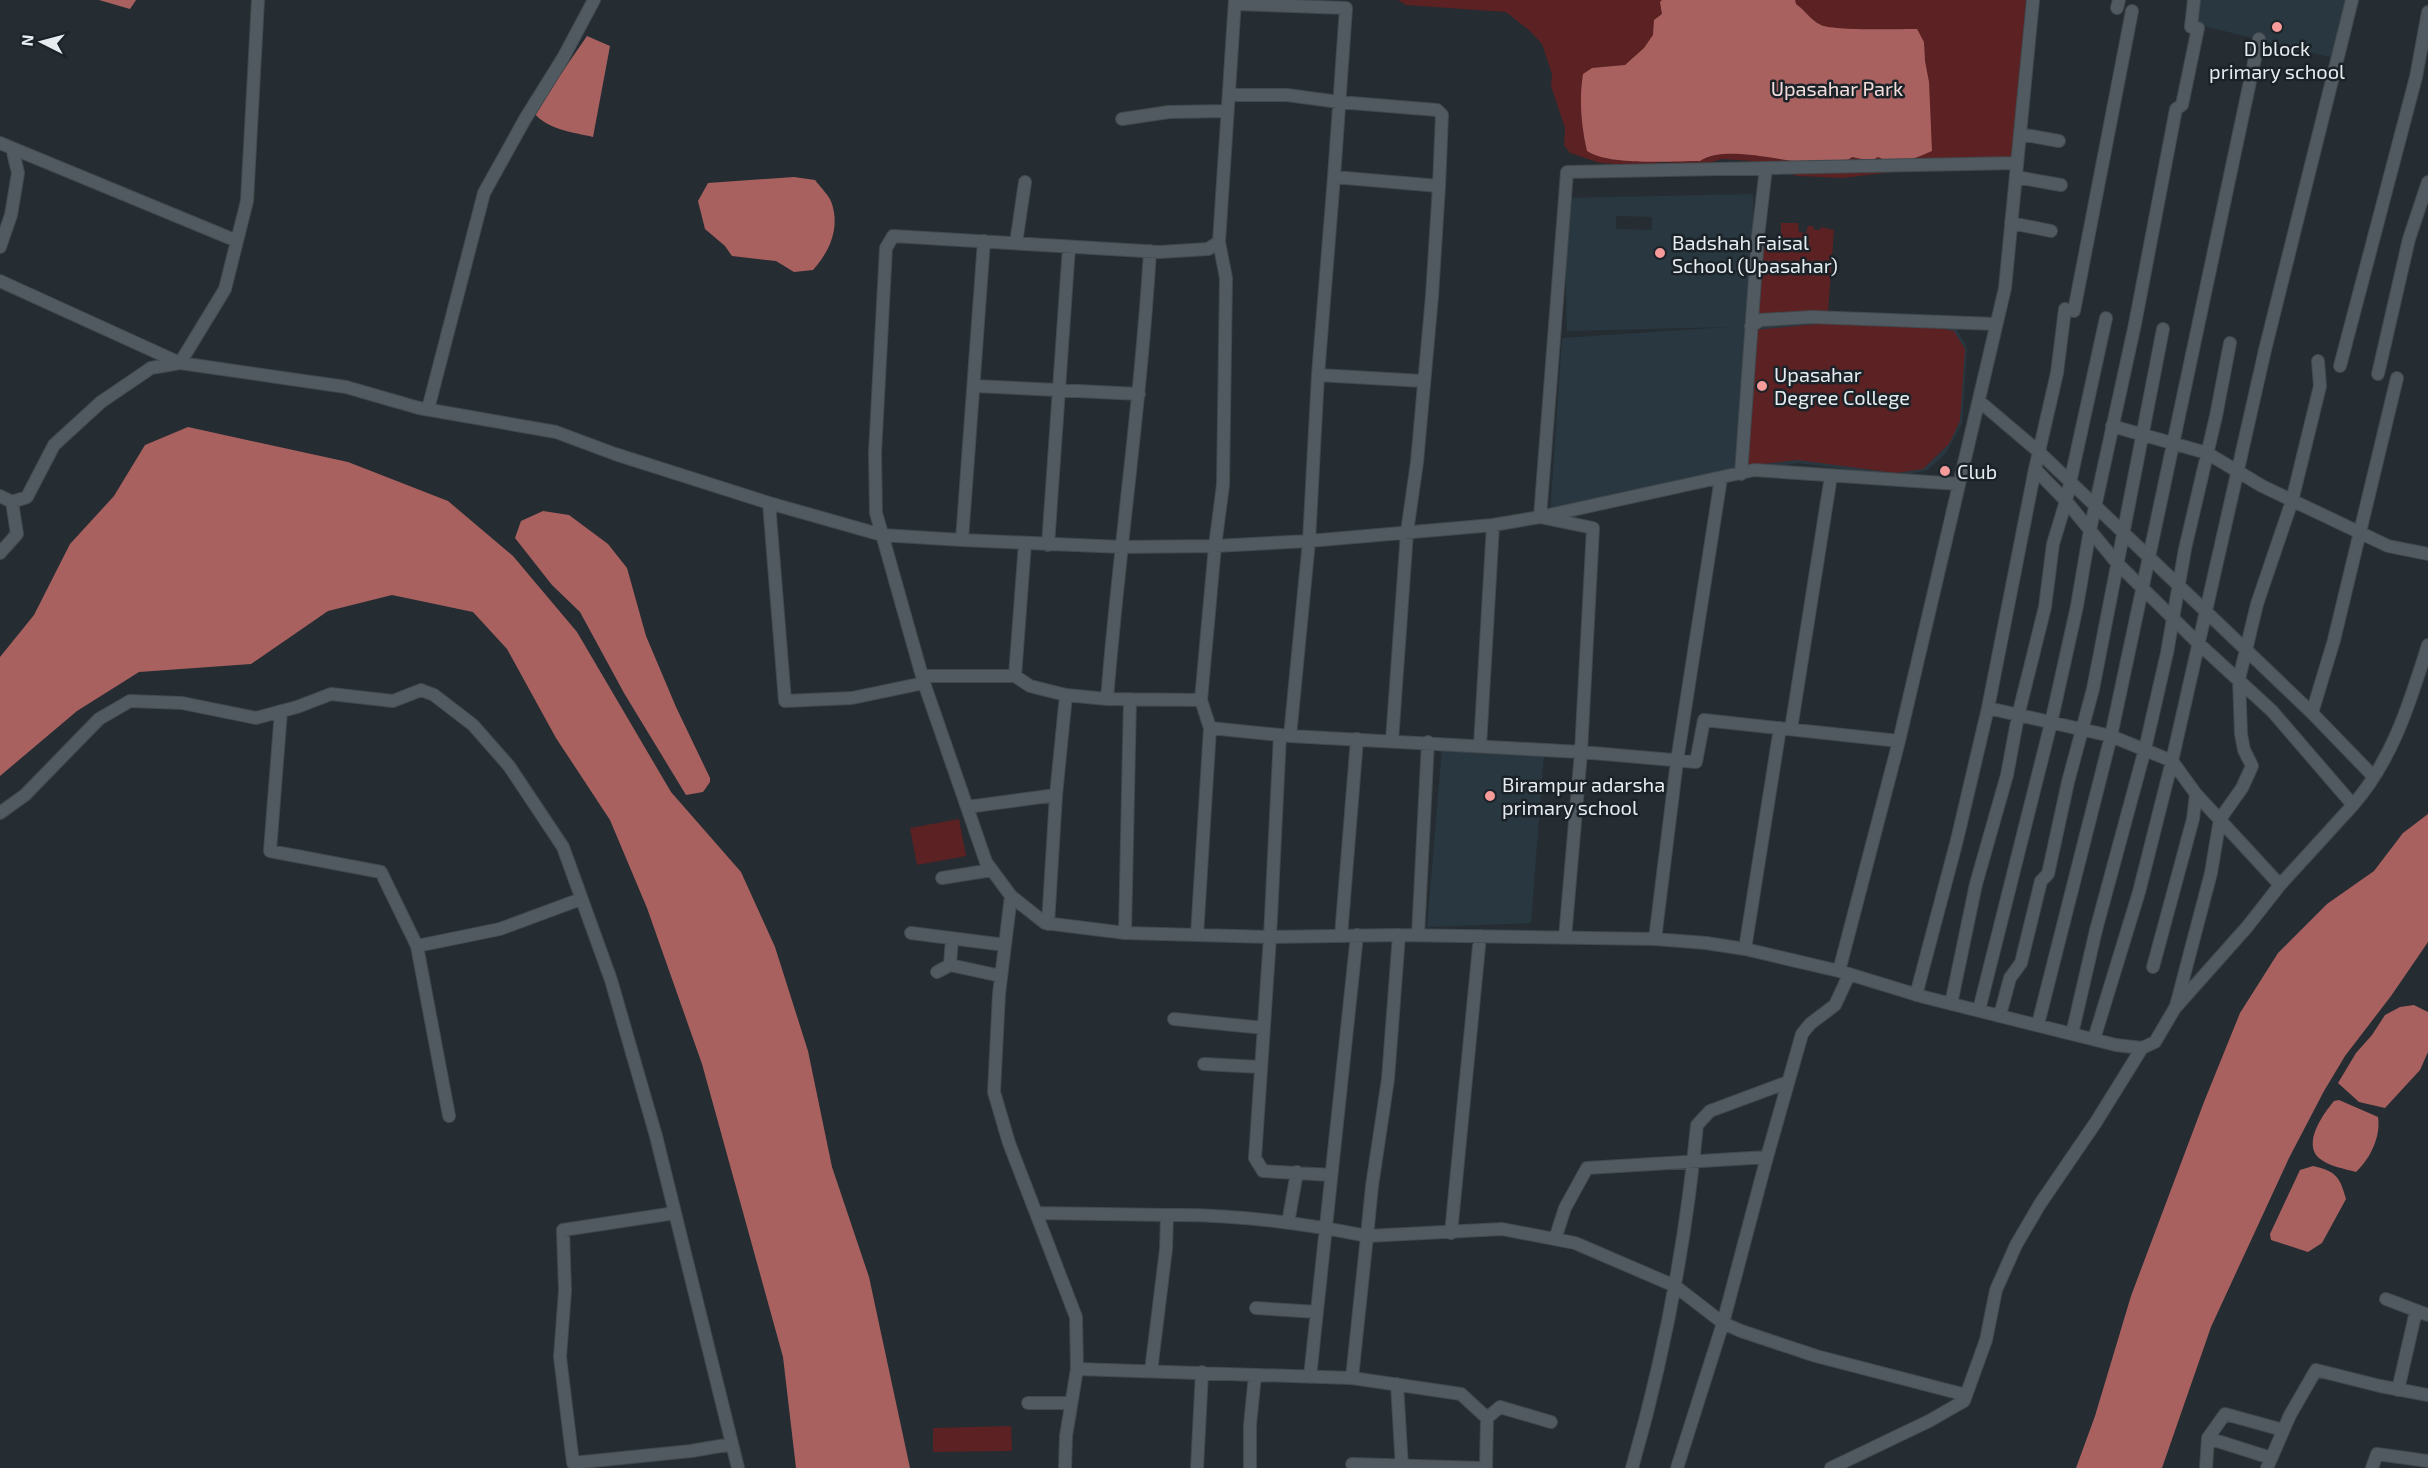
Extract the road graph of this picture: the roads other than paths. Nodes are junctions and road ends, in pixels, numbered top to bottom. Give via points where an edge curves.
1 (258, 0) edge
2 (594, 0) edge
3 (2033, 0) edge
4 (2194, 0) edge
5 (2352, 0) edge
6 (1235, 2) edge
7 (2132, 11) dead end
8 (2428, 12) edge
9 (2259, 39) dead end
10 (1230, 95) junction
11 (1339, 102) junction
12 (1227, 111) junction
13 (1122, 119) dead end
14 (2020, 134) junction
15 (2059, 141) dead end
16 (6, 146) edge
17 (2017, 163) junction
18 (1766, 168) junction
19 (1334, 177) junction
20 (2016, 177) junction
21 (1025, 182) dead end
22 (2428, 182) edge
23 (2061, 185) dead end
24 (1439, 186) junction
25 (2012, 223) junction
26 (2051, 231) dead end
27 (237, 241) junction
28 (984, 241) junction
29 (1219, 242) junction
30 (1016, 243) junction
31 (1069, 246) junction
32 (0, 247) edge
33 (1150, 251) junction
34 (0, 281) edge
35 (2106, 318) dead end
36 (1996, 324) junction
37 (1751, 326) junction
38 (2163, 329) dead end
39 (2230, 343) dead end
40 (2318, 361) dead end
41 (180, 363) junction
42 (2340, 366) dead end
43 (2378, 374) dead end
44 (1318, 375) junction
45 (2397, 378) dead end
46 (1423, 381) junction
47 (975, 386) junction
48 (1058, 390) junction
49 (1139, 394) junction
50 (1978, 401) junction
51 (428, 409) junction
52 (2112, 426) junction
53 (2143, 436) junction
54 (2172, 443) junction
55 (2039, 452) junction
56 (2207, 453) junction
57 (2035, 469) junction
58 (2238, 470) junction
59 (1741, 474) junction
60 (1831, 476) junction
61 (1720, 478) junction
62 (2070, 483) junction
63 (1959, 484) junction
64 (0, 496) edge
65 (2066, 501) junction
66 (2292, 501) junction
67 (12, 502) junction
68 (769, 503) junction
69 (2095, 507) junction
70 (1540, 517) junction
71 (1493, 525) junction
72 (2090, 530) junction
73 (1407, 532) junction
74 (2360, 532) junction
75 (882, 535) junction
76 (2124, 535) junction
77 (962, 540) junction
78 (1309, 541) junction
79 (1025, 543) junction
80 (1048, 545) junction
81 (1215, 546) junction
82 (1121, 547) junction
83 (0, 553) edge
84 (2428, 554) edge
85 (2149, 558) junction
86 (2117, 563) junction
87 (2178, 584) junction
88 (2142, 588) junction
89 (2206, 610) junction
90 (2173, 618) junction
91 (2198, 643) junction
92 (2428, 645) edge
93 (2247, 651) junction
94 (1015, 676) junction
95 (2239, 679) junction
96 (923, 680) junction
97 (1066, 695) junction
98 (1107, 699) junction
99 (1130, 699) junction
100 (1201, 700) junction
101 (1988, 708) junction
102 (281, 711) junction
103 (2312, 714) junction
104 (2018, 716) junction
105 (2051, 723) junction
106 (1210, 728) junction
107 (1785, 728) junction
108 (2082, 731) junction
109 (1285, 735) junction
110 (2111, 736) junction
111 (1357, 739) junction
112 (1392, 741) junction
113 (1899, 741) junction
114 (1428, 742) junction
115 (1480, 746) junction
116 (2145, 748) junction
117 (1581, 752) junction
118 (1677, 761) junction
119 (2172, 761) junction
120 (2374, 777) junction
121 (2196, 794) junction
122 (1056, 795) junction
123 (2353, 805) junction
124 (967, 807) junction
125 (0, 813) edge
126 (2220, 819) junction
127 (992, 870) junction
128 (942, 878) dead end
129 (2280, 885) junction
130 (1011, 896) junction
131 (581, 899) junction
132 (1048, 924) junction
133 (911, 933) dead end
134 (1125, 933) junction
135 (1197, 935) junction
136 (1399, 935) junction
137 (1418, 935) junction
138 (1341, 936) junction
139 (1357, 936) junction
140 (1480, 936) junction
141 (1270, 937) junction
142 (952, 938) junction
143 (1565, 938) junction
144 (1655, 939) junction
145 (1005, 945) junction
146 (417, 946) junction
147 (1745, 949) junction
148 (950, 965) junction
149 (2153, 967) dead end
150 (937, 972) dead end
151 (1844, 973) junction
152 (1001, 976) junction
153 (1916, 995) junction
154 (1951, 1004) junction
155 (2175, 1008) junction
156 (1978, 1010) junction
157 (2000, 1015) junction
158 (1174, 1019) dead end
159 (2038, 1024) junction
160 (1264, 1028) junction
161 (2072, 1034) junction
162 (2094, 1039) junction
163 (2142, 1048) junction
164 (1204, 1064) dead end
165 (1260, 1068) junction
166 (1788, 1082) junction
167 (448, 1116) dead end
168 (1767, 1157) junction
169 (1694, 1163) junction
170 (1297, 1172) junction
171 (1331, 1175) junction
172 (675, 1213) junction
173 (1036, 1213) junction
174 (1167, 1215) junction
175 (1288, 1223) junction
176 (1325, 1227) junction
177 (1451, 1233) junction
178 (1367, 1236) junction
179 (1555, 1239) junction
180 (1675, 1286) junction
181 (2386, 1299) dead end
182 (1256, 1308) dead end
183 (1317, 1312) junction
184 (2422, 1313) edge
185 (1723, 1323) junction
186 (1077, 1369) junction
187 (1151, 1371) junction
188 (1202, 1372) junction
189 (1255, 1375) junction
190 (1310, 1377) junction
191 (1352, 1378) junction
192 (1397, 1384) junction
193 (2398, 1390) junction
194 (1966, 1395) junction
195 (2428, 1395) edge
196 (1071, 1402) junction
197 (1028, 1403) dead end
198 (1487, 1418) junction
199 (1551, 1422) dead end
200 (2283, 1430) junction
201 (2208, 1438) junction
202 (732, 1444) junction
203 (2428, 1461) edge
204 (2269, 1463) edge
205 (1352, 1464) dead end
206 (1402, 1467) edge
207 (738, 1468) edge
208 (1065, 1468) edge
209 (1197, 1468) edge
210 (1250, 1468) edge
211 (1484, 1468) edge
212 (1632, 1468) edge
213 (1677, 1468) edge
214 (1831, 1468) edge
215 (2206, 1468) edge
216 (2372, 1468) edge

1 - 27 street via 247,201
2 - 51 street via 484,193
3 - 14 street
4 - 52 street via 2194,27 2182,105 2176,109
5 - 58 street
6 - 10 street
6 - 11 street via 1346,8
7 - 55 street
8 - 42 street via 2416,77
9 - 54 street
10 - 11 street via 1287,95
10 - 12 street
11 - 19 street
11 - 24 street via 1440,112
12 - 13 street via 1169,112
12 - 29 street
14 - 15 street
14 - 17 street
16 - 27 street
16 - 32 street via 18,173 11,215
17 - 18 street
17 - 20 street
18 - 37 street
18 - 70 street via 1566,172
19 - 24 street
19 - 44 street
20 - 23 street
20 - 25 street
21 - 30 street
22 - 43 street via 2409,239
24 - 46 street
25 - 26 street
25 - 36 street via 2005,288
27 - 41 street via 225,289
28 - 30 street
28 - 47 street
28 - 75 street via 893,236 886,248 875,453 876,513
29 - 33 street via 1208,249
29 - 81 street via 1226,278 1226,312 1223,486
30 - 31 street
31 - 33 street
31 - 48 street
33 - 49 street
34 - 41 street
35 - 62 street
36 - 37 street via 1812,317 1761,320
36 - 50 street
37 - 59 street
38 - 53 street
39 - 56 street
40 - 66 street via 2320,386
41 - 51 street via 346,387
41 - 67 street via 151,368 101,402 54,445 27,497
44 - 46 street
44 - 78 street
45 - 74 street
46 - 73 street
47 - 48 street
47 - 77 street
48 - 49 street
48 - 80 street
49 - 82 street
50 - 55 street
50 - 63 street
51 - 68 street via 556,432
52 - 53 street
52 - 69 street
53 - 54 street
53 - 76 street
54 - 56 street
54 - 85 street
55 - 57 street
55 - 62 street
56 - 58 street
56 - 87 street
57 - 65 street
57 - 101 street
58 - 66 street
58 - 89 street
59 - 60 street via 1754,470
59 - 61 street
60 - 63 street
60 - 107 street
61 - 70 street
61 - 118 street
62 - 65 street
62 - 69 street
63 - 113 street
64 - 67 street
65 - 72 street
65 - 104 street via 2053,544 2045,607
66 - 74 street
66 - 93 street via 2257,604
67 - 83 street via 17,534
68 - 75 street
68 - 96 street via 785,700 852,699
69 - 72 street
69 - 76 street
70 - 71 street
70 - 117 street via 1593,528
71 - 73 street
71 - 115 street
72 - 86 street
72 - 105 street
73 - 78 street
73 - 112 street
74 - 84 street via 2388,546
74 - 103 street
75 - 77 street
75 - 96 street
76 - 85 street
76 - 86 street
77 - 79 street
78 - 81 street
78 - 109 street
79 - 80 street
79 - 94 street
80 - 82 street
81 - 82 street
81 - 100 street
82 - 98 street
85 - 87 street
85 - 88 street
86 - 88 street
86 - 108 street
87 - 89 street
87 - 90 street
88 - 90 street
88 - 110 street
89 - 91 street
89 - 93 street
90 - 91 street
90 - 116 street
91 - 95 street
91 - 119 street
92 - 120 street via 2408,709
93 - 95 street
93 - 103 street
94 - 96 street
94 - 97 street via 1030,686
95 - 123 street via 2272,711
95 - 126 street via 2241,734 2252,766
96 - 124 street
97 - 98 street
97 - 122 street
98 - 99 street
99 - 100 street
99 - 134 street
100 - 106 street
101 - 104 street
101 - 153 street
102 - 125 street via 256,718 182,704 130,701 99,719 25,795
102 - 131 street via 331,694 393,701 421,690 434,695 473,725 509,766 563,847
102 - 146 street via 270,851 381,872
103 - 120 street
104 - 105 street
104 - 154 street
105 - 108 street
105 - 156 street
106 - 109 street
106 - 135 street
107 - 113 street
107 - 118 street via 1704,720 1696,762
107 - 147 street
108 - 110 street
108 - 157 street via 2048,874 2041,881 2021,963 2010,978
109 - 111 street
109 - 141 street
110 - 116 street
110 - 159 street
111 - 112 street
111 - 138 street
112 - 114 street
113 - 151 street
114 - 115 street
114 - 137 street
115 - 117 street
116 - 119 street
116 - 161 street
117 - 118 street
117 - 143 street
118 - 144 street
119 - 121 street
119 - 162 street via 2139,892
120 - 123 street
121 - 126 street
121 - 149 street via 2193,819
122 - 124 street
122 - 132 street
123 - 129 street
124 - 127 street
126 - 129 street
126 - 155 street via 2211,873
127 - 128 street
127 - 130 street
129 - 155 street
130 - 132 street
130 - 145 street
131 - 146 street via 501,929
131 - 172 street via 611,980
132 - 134 street
133 - 142 street
134 - 135 street
135 - 141 street
136 - 137 street
136 - 139 street
136 - 178 street via 1388,1079
137 - 140 street
138 - 139 street
138 - 141 street
139 - 171 street
140 - 143 street
140 - 177 street
141 - 160 street
142 - 145 street
142 - 148 street
143 - 144 street
144 - 147 street
145 - 152 street
146 - 167 street
147 - 151 street
148 - 150 street
148 - 152 street
151 - 153 street
151 - 166 street via 1835,1005 1802,1034
152 - 173 street via 994,1092
153 - 154 street
154 - 156 street
155 - 163 street via 2155,1042
156 - 157 street
157 - 159 street
158 - 160 street
159 - 161 street
160 - 165 street
161 - 162 street
162 - 163 street
163 - 194 street via 2016,1245 1996,1290 1986,1340
164 - 165 street
165 - 170 street via 1255,1158 1263,1171
166 - 168 street
166 - 169 street via 1710,1110 1697,1125
168 - 169 street
168 - 185 street
169 - 179 street via 1587,1168 1565,1208
169 - 180 street
170 - 171 street
170 - 175 street
171 - 176 street
172 - 202 street
172 - 202 street via 563,1230 566,1291 560,1357 573,1463
173 - 174 street
173 - 186 street via 1076,1317
174 - 175 street
174 - 187 street
175 - 176 street
176 - 178 street
176 - 183 street
177 - 178 street
177 - 179 street via 1502,1228
178 - 191 street
179 - 180 street via 1575,1243
180 - 185 street
180 - 212 street
181 - 184 street
182 - 183 street
183 - 190 street
184 - 193 street
185 - 194 street via 1816,1356
185 - 213 street
186 - 187 street
186 - 196 street
187 - 188 street
188 - 189 street
188 - 209 street
189 - 190 street
189 - 210 street
190 - 191 street
191 - 192 street
192 - 198 street via 1461,1394
192 - 206 street
193 - 195 street
193 - 200 street via 2316,1370
194 - 214 street via 1964,1401 1929,1421
196 - 197 street
196 - 208 street
198 - 199 street via 1500,1407
198 - 211 street
200 - 201 street via 2225,1414
200 - 204 street
201 - 204 street
201 - 215 street
202 - 207 street
203 - 216 street via 2377,1454
205 - 206 street
206 - 211 street

